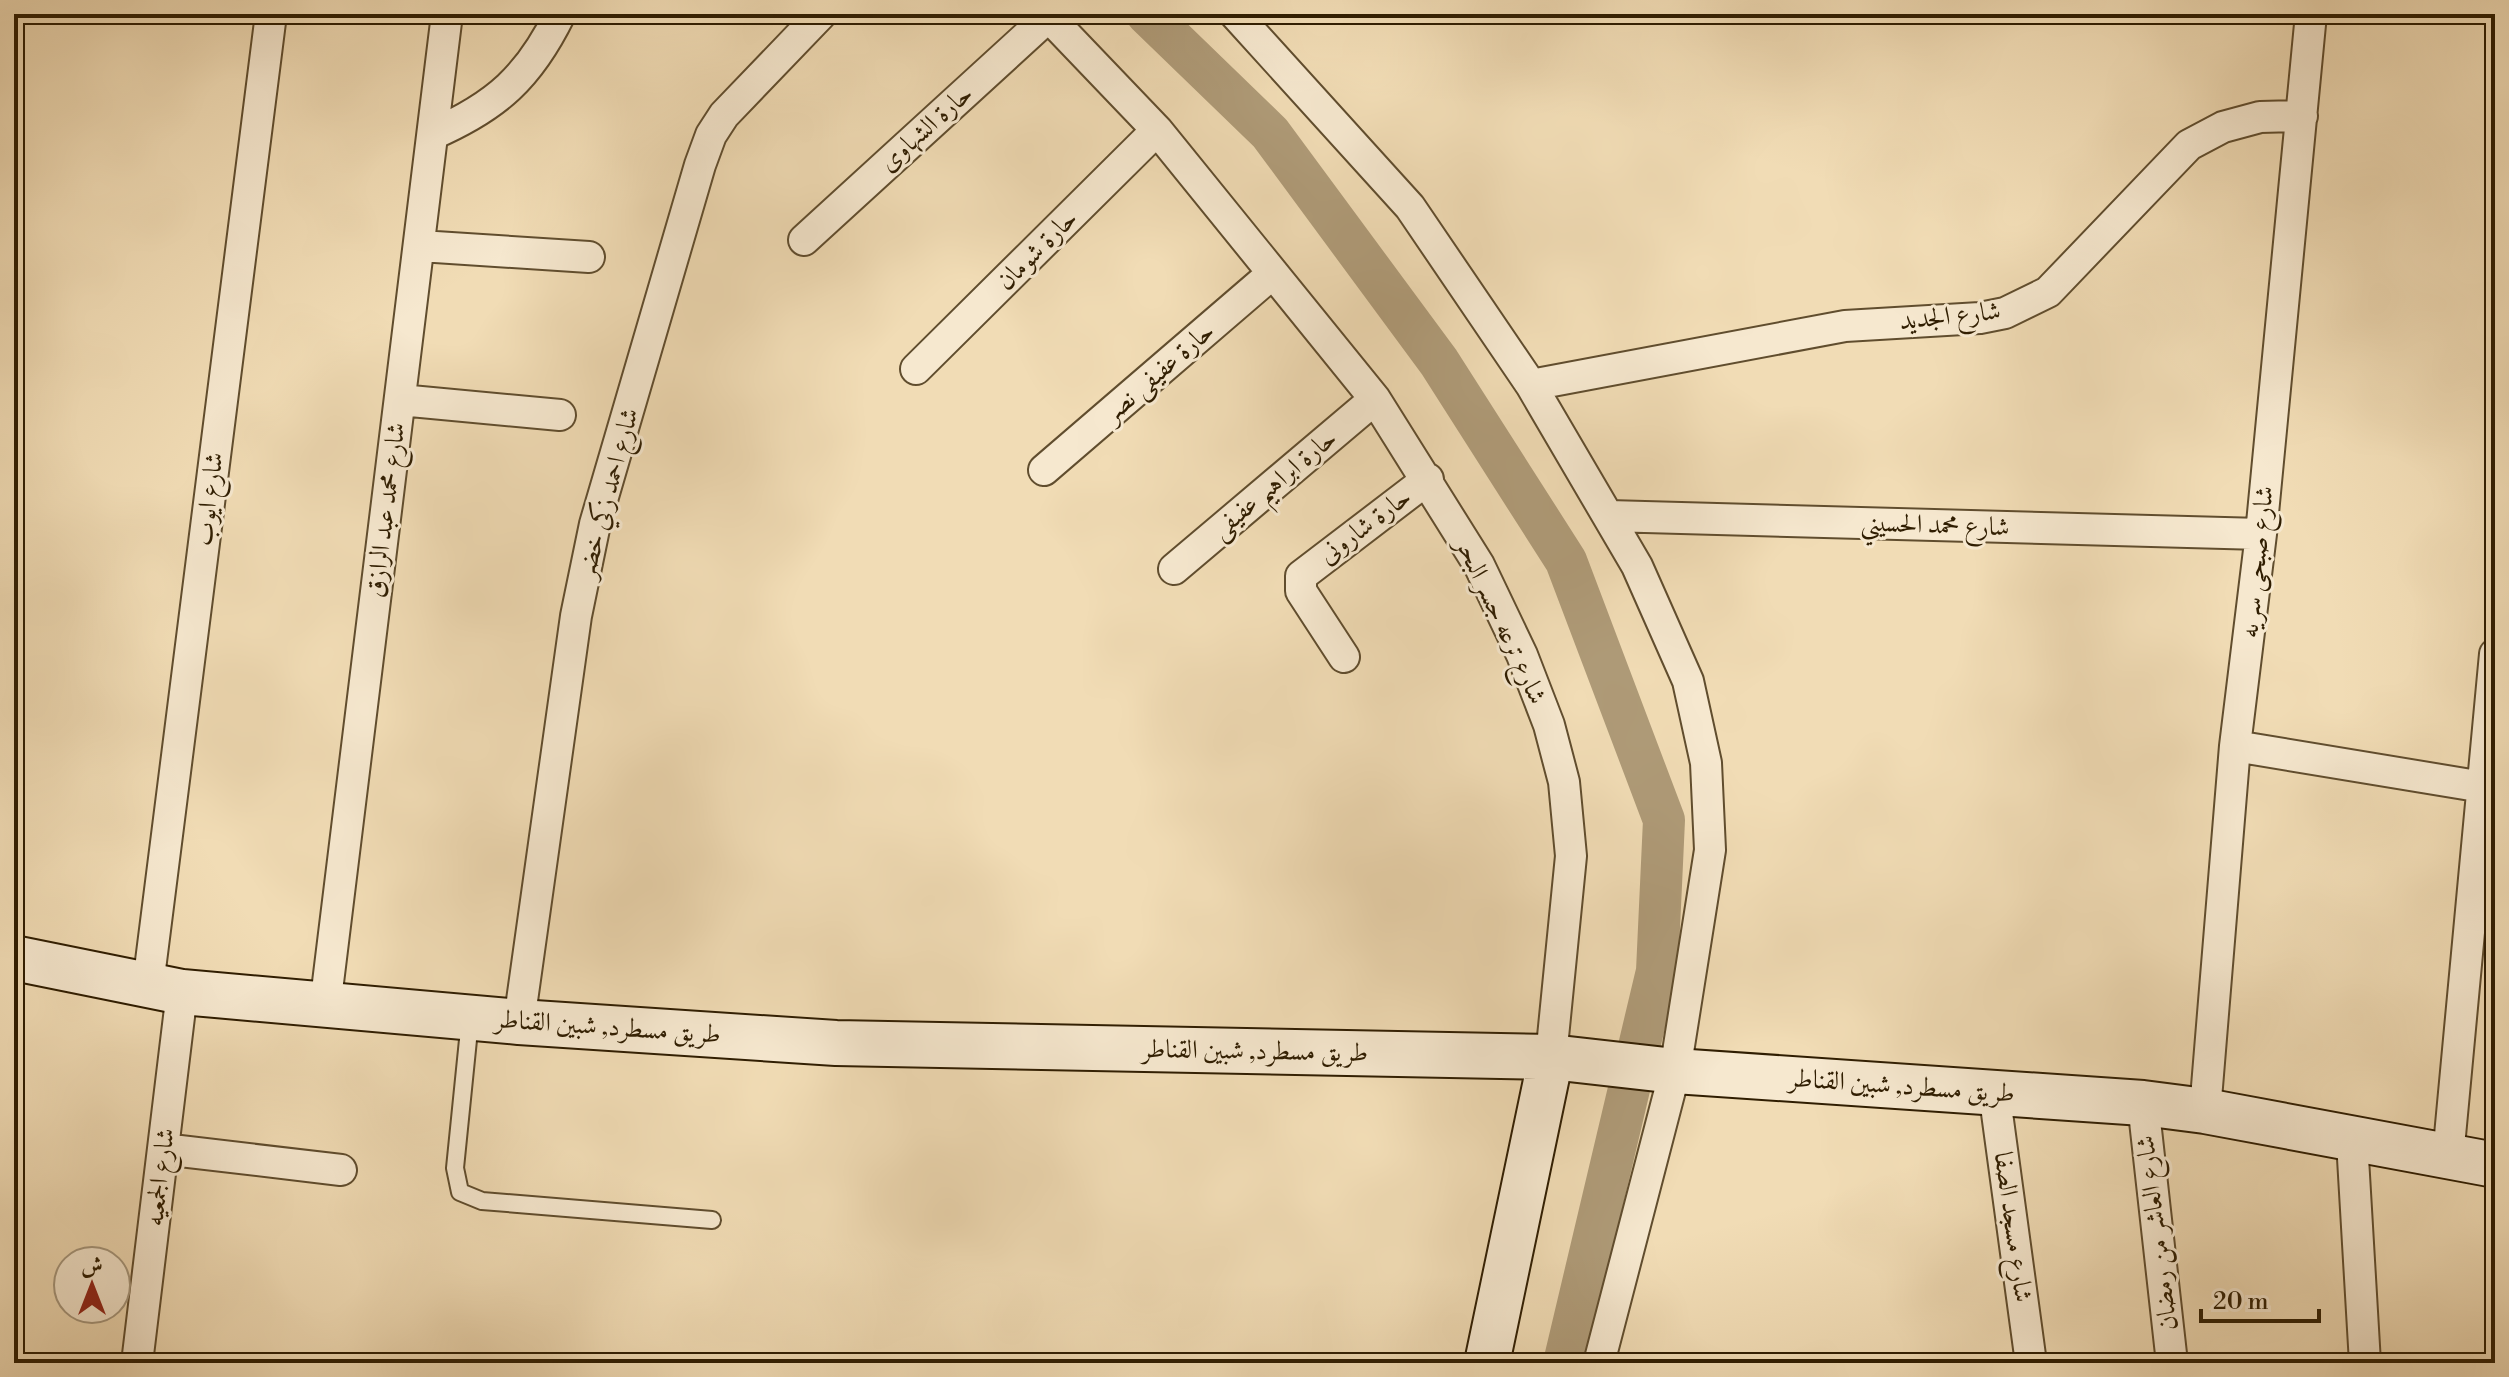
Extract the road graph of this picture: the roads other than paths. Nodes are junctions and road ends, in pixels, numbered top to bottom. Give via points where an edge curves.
1 (271, 14) edge
2 (447, 14) edge
3 (560, 14) edge
4 (821, 14) edge
5 (1235, 14) edge
6 (2311, 14) edge
7 (1047, 15) edge
8 (2302, 116) junction
9 (1157, 130) junction
10 (433, 134) junction
11 (804, 240) dead end
12 (420, 246) junction
13 (589, 257) dead end
14 (1273, 273) junction
15 (916, 369) dead end
16 (1531, 385) junction
17 (1375, 399) junction
18 (400, 400) junction
19 (560, 415) dead end
20 (1044, 470) dead end
21 (1428, 479) junction
22 (1609, 516) junction
23 (2261, 534) junction
24 (1174, 569) dead end
25 (2495, 654) edge
26 (1344, 657) dead end
27 (2235, 746) junction
28 (2483, 787) junction
29 (15, 966) edge
30 (165, 988) junction
31 (325, 1007) junction
32 (470, 1018) junction
33 (519, 1022) junction
34 (1559, 1058) junction
35 (1661, 1069) junction
36 (1994, 1091) junction
37 (2143, 1103) junction
38 (2205, 1111) junction
39 (2352, 1141) junction
40 (163, 1149) junction
41 (2448, 1157) junction
42 (2495, 1165) edge
43 (341, 1170) dead end
44 (712, 1220) dead end
45 (137, 1363) edge
46 (1487, 1363) edge
47 (1599, 1363) edge
48 (2031, 1363) edge
49 (2172, 1363) edge
50 (2365, 1363) edge

1 - 30 street, شارع ايوب
2 - 10 street, شارع محمد عبد الرازق
3 - 10 street via 542,51 512,87 476,115
4 - 33 street, شارع احمد زكي خضر via 724,115 700,165 595,524 576,616
5 - 16 street via 1410,207
6 - 8 street, شارع صبحى سريه
7 - 9 street, شارع ترعه جسر البحر
7 - 11 street, حارة الشهاوى
8 - 16 street, شارع الجديد via 2260,117 2223,127 2189,145 2048,292 2005,313 1858,324
8 - 23 street, شارع صبحى سريه
9 - 14 street, شارع ترعه جسر البحر
9 - 15 street, حارة شومان
10 - 12 street, شارع محمد عبد الرازق
12 - 13 street
12 - 18 street, شارع محمد عبد الرازق
14 - 17 street, شارع ترعه جسر البحر
14 - 20 street, حارة عفيفى نصر
16 - 22 street
17 - 21 street, شارع ترعه جسر البحر
17 - 24 street, حارة ابراهيم عفيفى
18 - 19 street
18 - 31 street, شارع محمد عبد الرازق
21 - 26 street, حارة شارونى via 1301,576 1301,591
21 - 34 street, شارع ترعه جسر البحر via 1479,565 1522,655 1564,782 1571,856
22 - 23 street, شارع محمد الحسيني
22 - 35 street via 1688,681 1706,763 1710,850
23 - 27 street, شارع صبحى سريه
25 - 28 street
27 - 28 street
27 - 38 street, شارع صبحى سريه
28 - 41 street
29 - 30 main road, طريق مسطرد, شبين القناطر
30 - 31 main road, طريق مسطرد, شبين القناطر
30 - 40 street, شارع الجمعيه
31 - 32 main road, طريق مسطرد, شبين القناطر
32 - 33 main road, طريق مسطرد, شبين القناطر
32 - 44 lane via 455,1168 460,1192 482,1201
33 - 34 main road, طريق مسطرد, شبين القناطر via 836,1043
34 - 35 main road, طريق مسطرد, شبين القناطر
34 - 46 main road, شارع ترعه جسر البحر
35 - 36 main road, طريق مسطرد, شبين القناطر
35 - 47 street
36 - 37 main road, طريق مسطرد, شبين القناطر
36 - 48 street, شارع مسجد الصفا
37 - 38 main road, طريق مسطرد, شبين القناطر
37 - 49 street, شارع العاشر من رمضان
38 - 39 main road, طريق مسطرد, شبين القناطر
39 - 41 main road, طريق مسطرد, شبين القناطر
39 - 50 street
40 - 43 street
40 - 45 street, شارع الجمعيه
41 - 42 main road, طريق مسطرد, شبين القناطر

